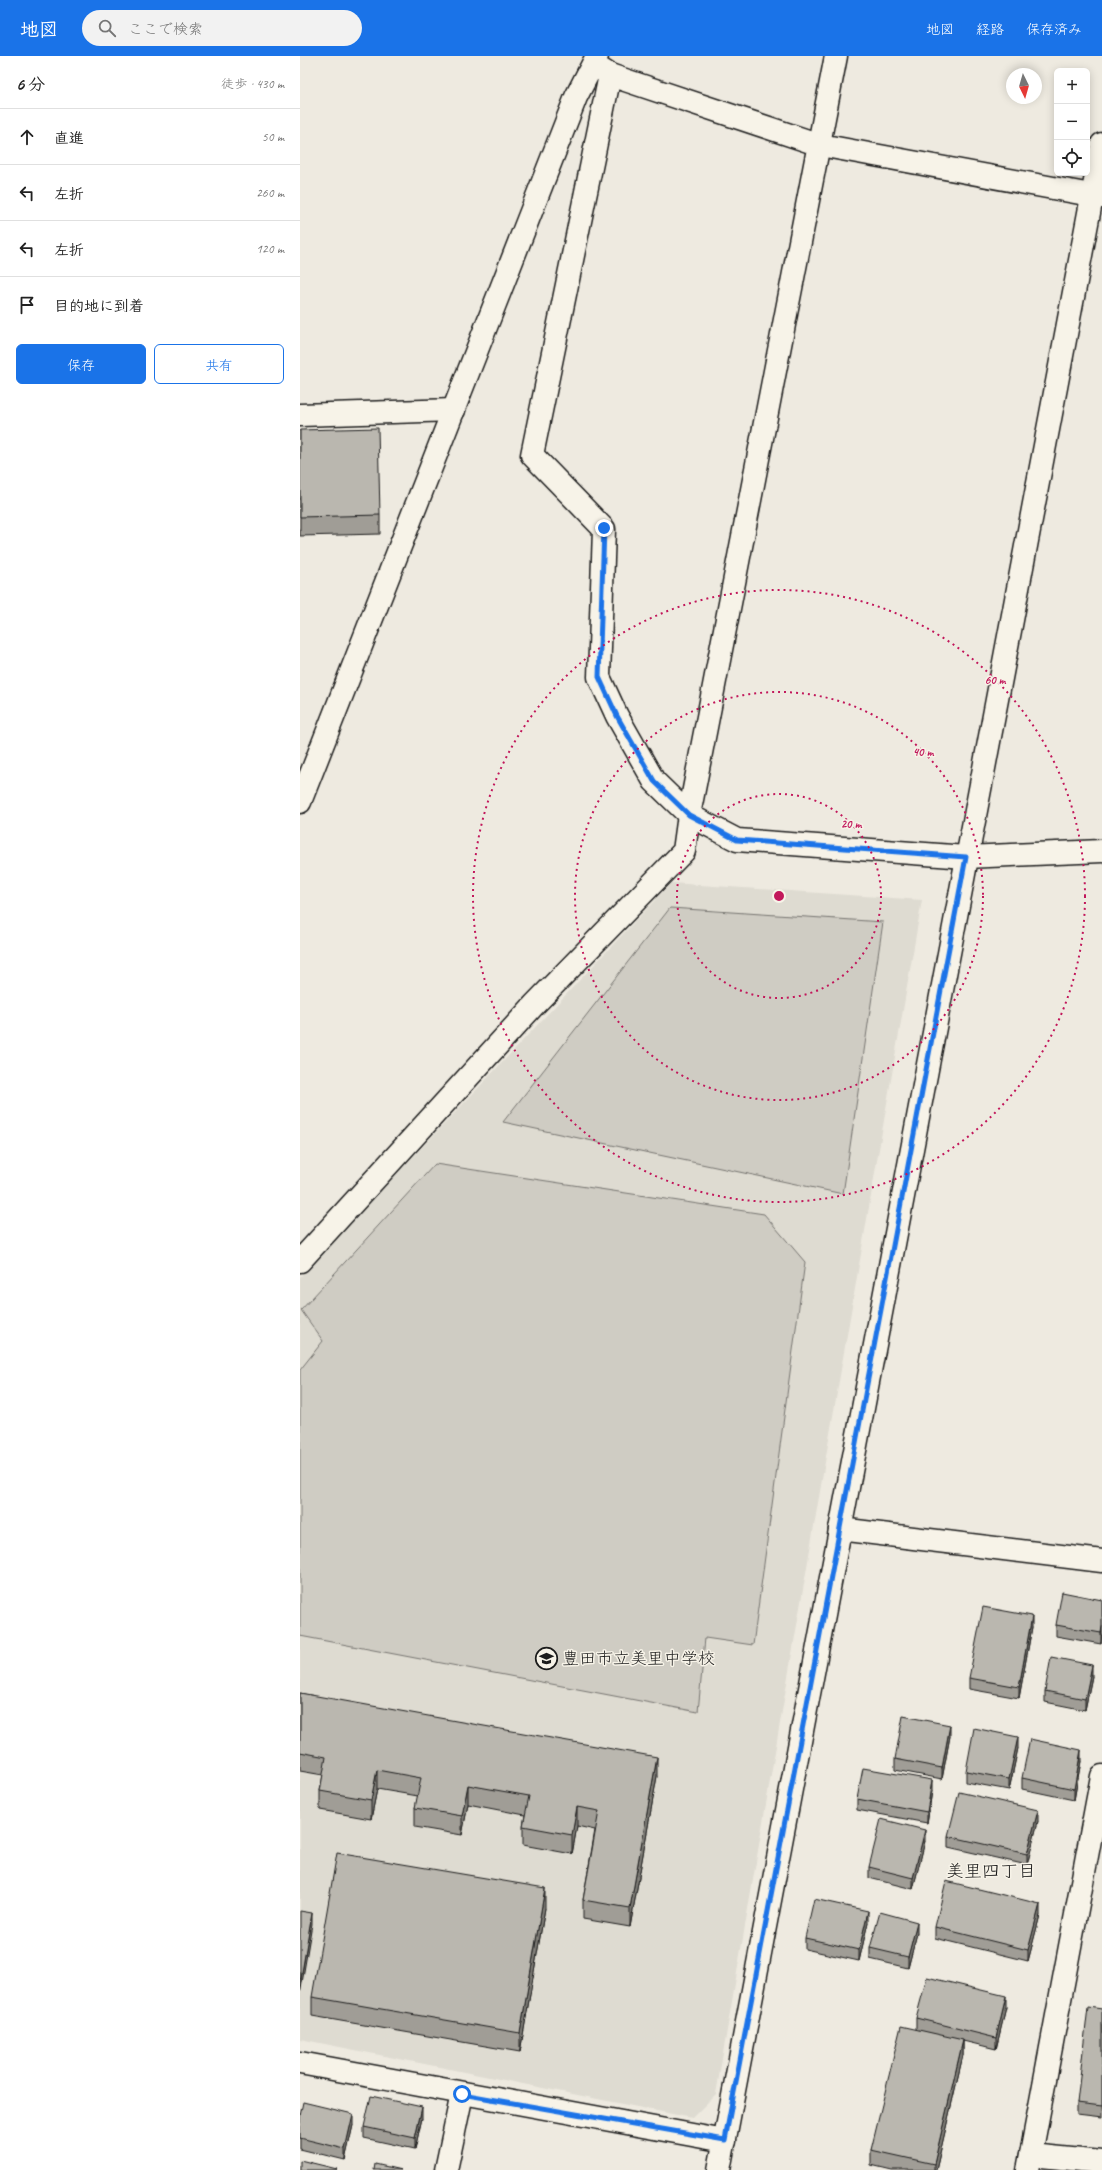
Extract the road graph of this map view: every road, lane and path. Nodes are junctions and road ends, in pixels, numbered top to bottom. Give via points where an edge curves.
1 (836, 56) edge
2 (600, 65) edge
3 (1102, 144) edge
4 (820, 145) junction
5 (1097, 196) edge
6 (454, 410) junction
7 (300, 415) edge
8 (300, 802) edge
9 (689, 815) junction
10 (1102, 851) edge
11 (966, 857) junction
12 (300, 1261) edge
13 (840, 1529) junction
14 (1102, 1561) edge
15 (1102, 1776) edge
16 (1094, 1862) edge
17 (300, 2063) edge
18 (462, 2094) junction
19 (725, 2140) junction
20 (1102, 2162) edge
21 (1030, 2163) edge
22 (446, 2170) edge
23 (719, 2170) edge

1 - 4 street
2 - 4 street
2 - 6 street via 576,96
2 - 9 street via 532,455 604,528 599,677 617,716 654,781
3 - 5 street
4 - 5 street
4 - 9 street
5 - 11 street
6 - 7 street
6 - 8 street
9 - 11 street via 737,840
9 - 12 street via 684,851 535,1004
10 - 11 street
11 - 13 street
13 - 14 street
13 - 19 street
15 - 16 street
16 - 21 street
17 - 18 street
18 - 19 street
18 - 22 street
19 - 23 street
20 - 21 street

